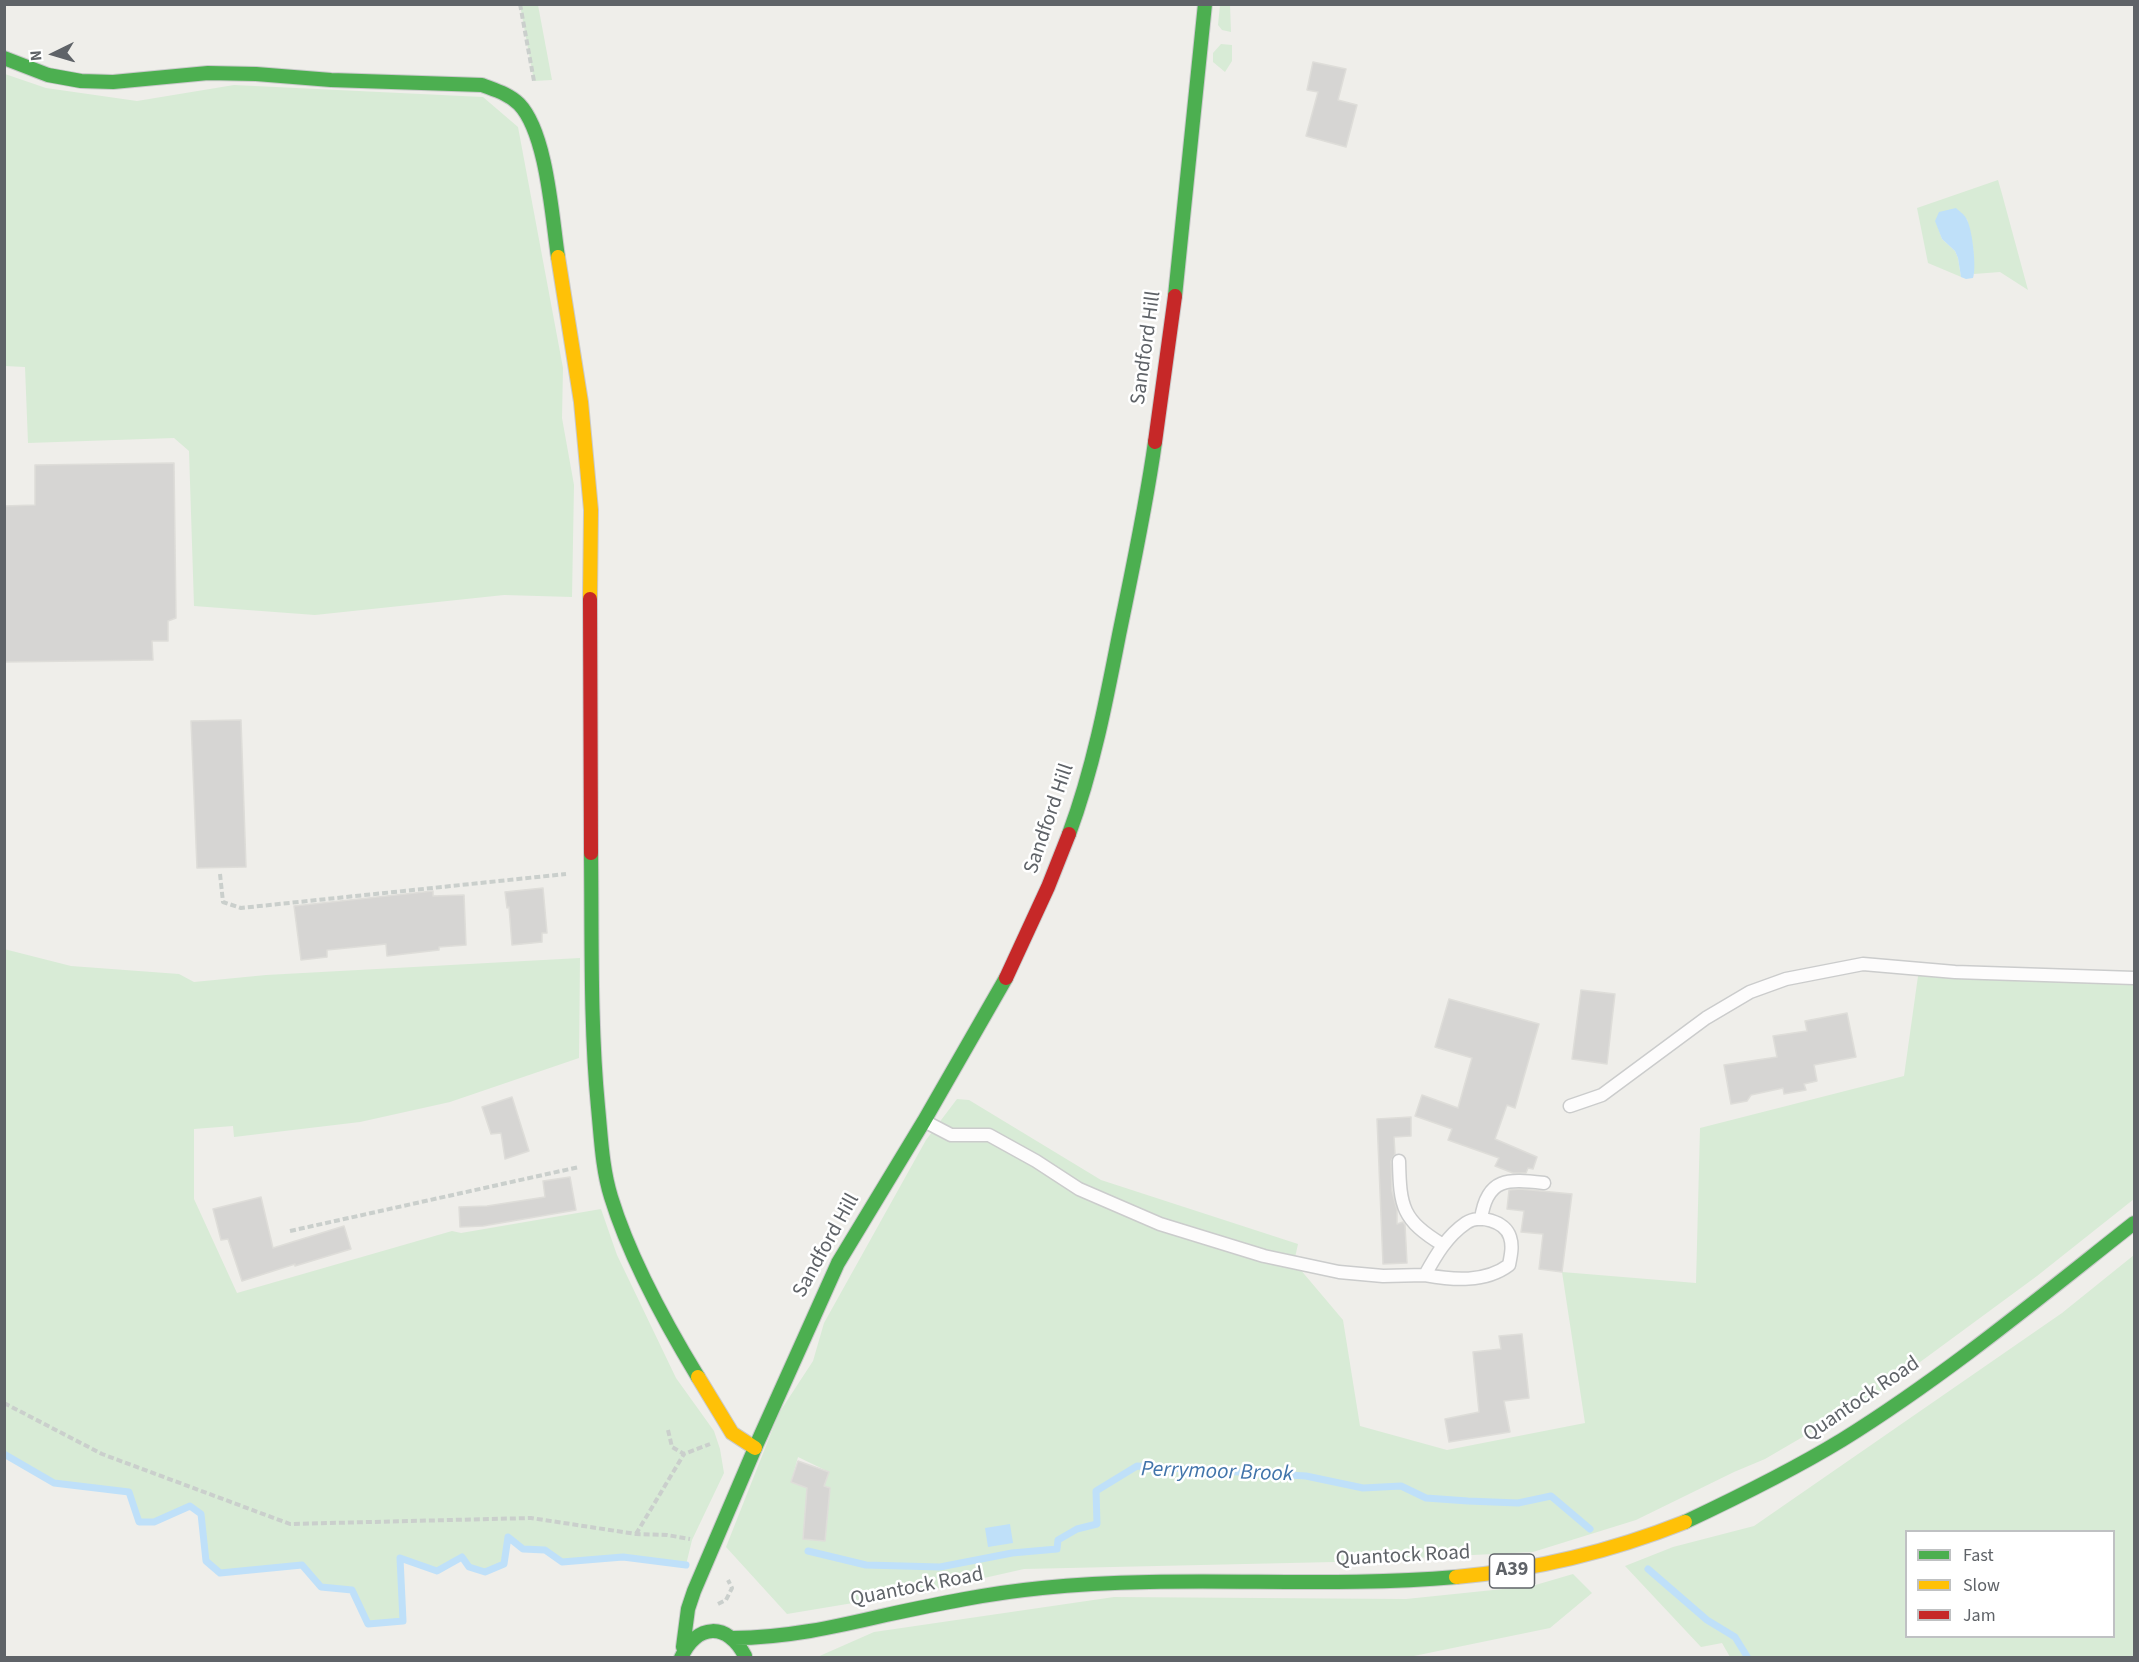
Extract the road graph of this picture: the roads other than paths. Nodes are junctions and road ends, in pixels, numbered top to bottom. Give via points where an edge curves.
1 (1204, 4) edge
2 (4, 58) edge
3 (2134, 978) edge
4 (1570, 1106) dead end
5 (924, 1121) junction
6 (1399, 1161) dead end
7 (1544, 1183) dead end
8 (1480, 1219) junction
9 (2134, 1223) edge
10 (1443, 1245) junction
11 (1425, 1275) junction
12 (755, 1448) junction
13 (703, 1573) junction
14 (707, 1594) dead end
15 (715, 1614) dead end
16 (795, 1633) junction
17 (730, 1635) junction
18 (682, 1652) edge
19 (769, 1652) dead end
20 (746, 1658) edge

1 - 5 main road, Sandford Hill via 1177,283 1147,498 1099,736 1081,801 1048,887 1000,990
2 - 12 main road via 48,75 81,81 244,74 482,85 503,91 531,117 542,155 579,390 591,510 594,1069 603,1162 611,1196 640,1268 680,1347 732,1432
3 - 4 lane via 1955,972 1863,964 1795,977 1740,998 1706,1018 1602,1095
5 - 11 lane via 951,1135 989,1135 1079,1189 1150,1220 1264,1256 1339,1272
5 - 12 main road, Sandford Hill via 837,1263
6 - 10 lane via 1399,1194 1406,1214 1421,1232
7 - 8 lane via 1497,1183 1483,1202
8 - 10 lane via 1468,1221
8 - 11 lane via 1500,1223 1510,1234 1509,1265 1498,1273 1475,1278
9 - 16 main road, Quantock Road / A39 via 1973,1349 1810,1460 1709,1511 1596,1553 1533,1567 1393,1581 1157,1581 1043,1588 954,1601
10 - 11 lane
12 - 13 main road, Sandford Hill
13 - 14 main road
13 - 18 main road, Sandford Hill via 688,1609
15 - 17 main road
16 - 17 main road, Quantock Road / A39 via 752,1638
16 - 19 main road, Quantock Road / A39
17 - 18 main road, A39 via 701,1633
17 - 20 main road via 743,1648

